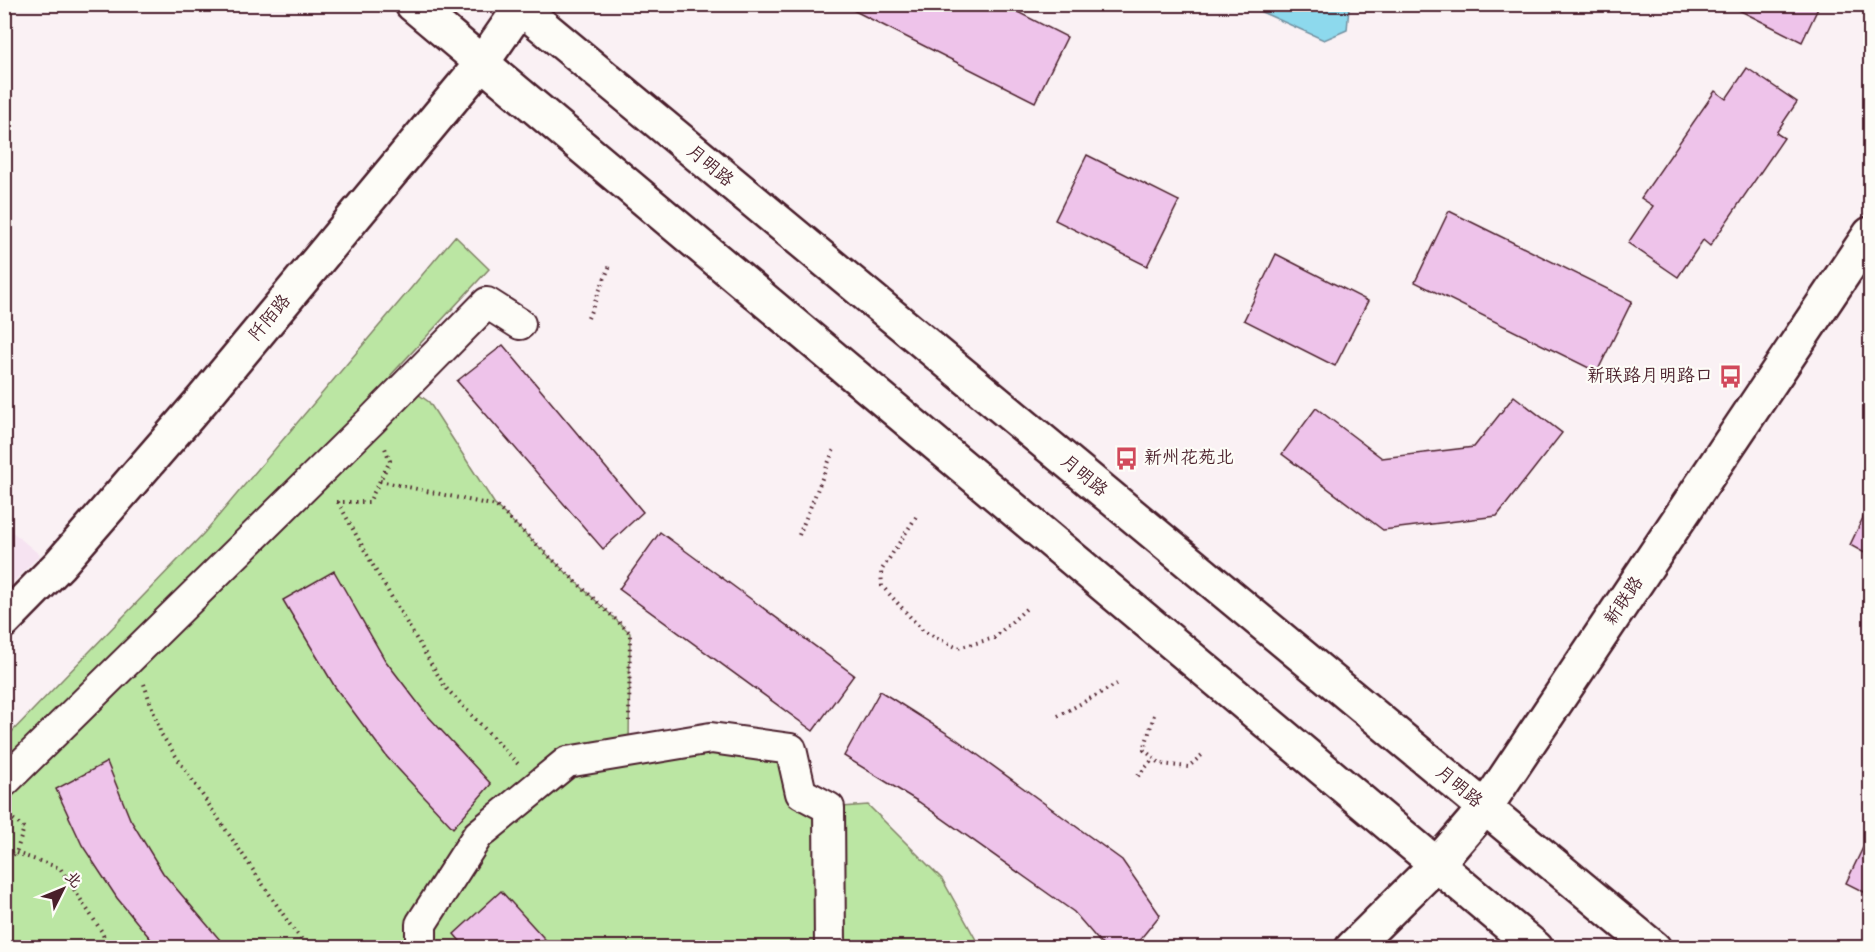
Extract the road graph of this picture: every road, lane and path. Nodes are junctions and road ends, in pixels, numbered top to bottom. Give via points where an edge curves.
1 (412, 4) edge
2 (520, 6) edge
3 (483, 63) junction
4 (1870, 234) edge
5 (611, 263) dead end
6 (588, 318) dead end
7 (520, 324) dead end
8 (372, 420) junction
9 (834, 449) dead end
10 (380, 481) junction
11 (304, 488) junction
12 (338, 502) junction
13 (916, 517) dead end
14 (799, 535) dead end
15 (1027, 609) dead end
16 (4, 621) edge
17 (133, 655) junction
18 (1117, 684) dead end
19 (1154, 715) dead end
20 (1058, 716) dead end
21 (628, 752) junction
22 (1202, 755) dead end
23 (1154, 758) junction
24 (1138, 776) dead end
25 (4, 782) edge
26 (538, 785) junction
27 (1485, 808) junction
28 (4, 812) edge
29 (16, 853) junction
30 (4, 860) edge
31 (1436, 865) junction
32 (108, 948) edge
33 (309, 948) edge
34 (421, 948) edge
35 (830, 948) edge
36 (1352, 948) edge
37 (1536, 948) edge
38 (1654, 948) edge

1 - 3 street
2 - 3 street, 阡陌路
2 - 27 street, 月明路
3 - 16 street, 阡陌路 via 203,399 59,565
3 - 31 street
4 - 27 street, 新联路
5 - 6 path
7 - 8 street via 487,303
8 - 10 path via 390,461
8 - 11 street
9 - 14 path
10 - 12 path via 369,502
10 - 21 path via 496,506 630,633
11 - 12 path
11 - 17 street
12 - 26 path via 445,687
13 - 15 path via 881,571 882,586 923,631 958,648 994,638
17 - 25 street
17 - 33 path via 161,734
18 - 20 path
19 - 23 path via 1144,750
21 - 26 street via 567,762
21 - 35 street via 711,738 791,749 801,794 829,808
22 - 23 path via 1188,767 1161,764
23 - 24 path
26 - 34 street via 478,835 422,924
27 - 31 street, 新联路
27 - 38 street, 月明路
28 - 29 path via 24,828
29 - 30 path
29 - 32 path via 60,868 102,932
31 - 36 street, 新联路
31 - 37 street

